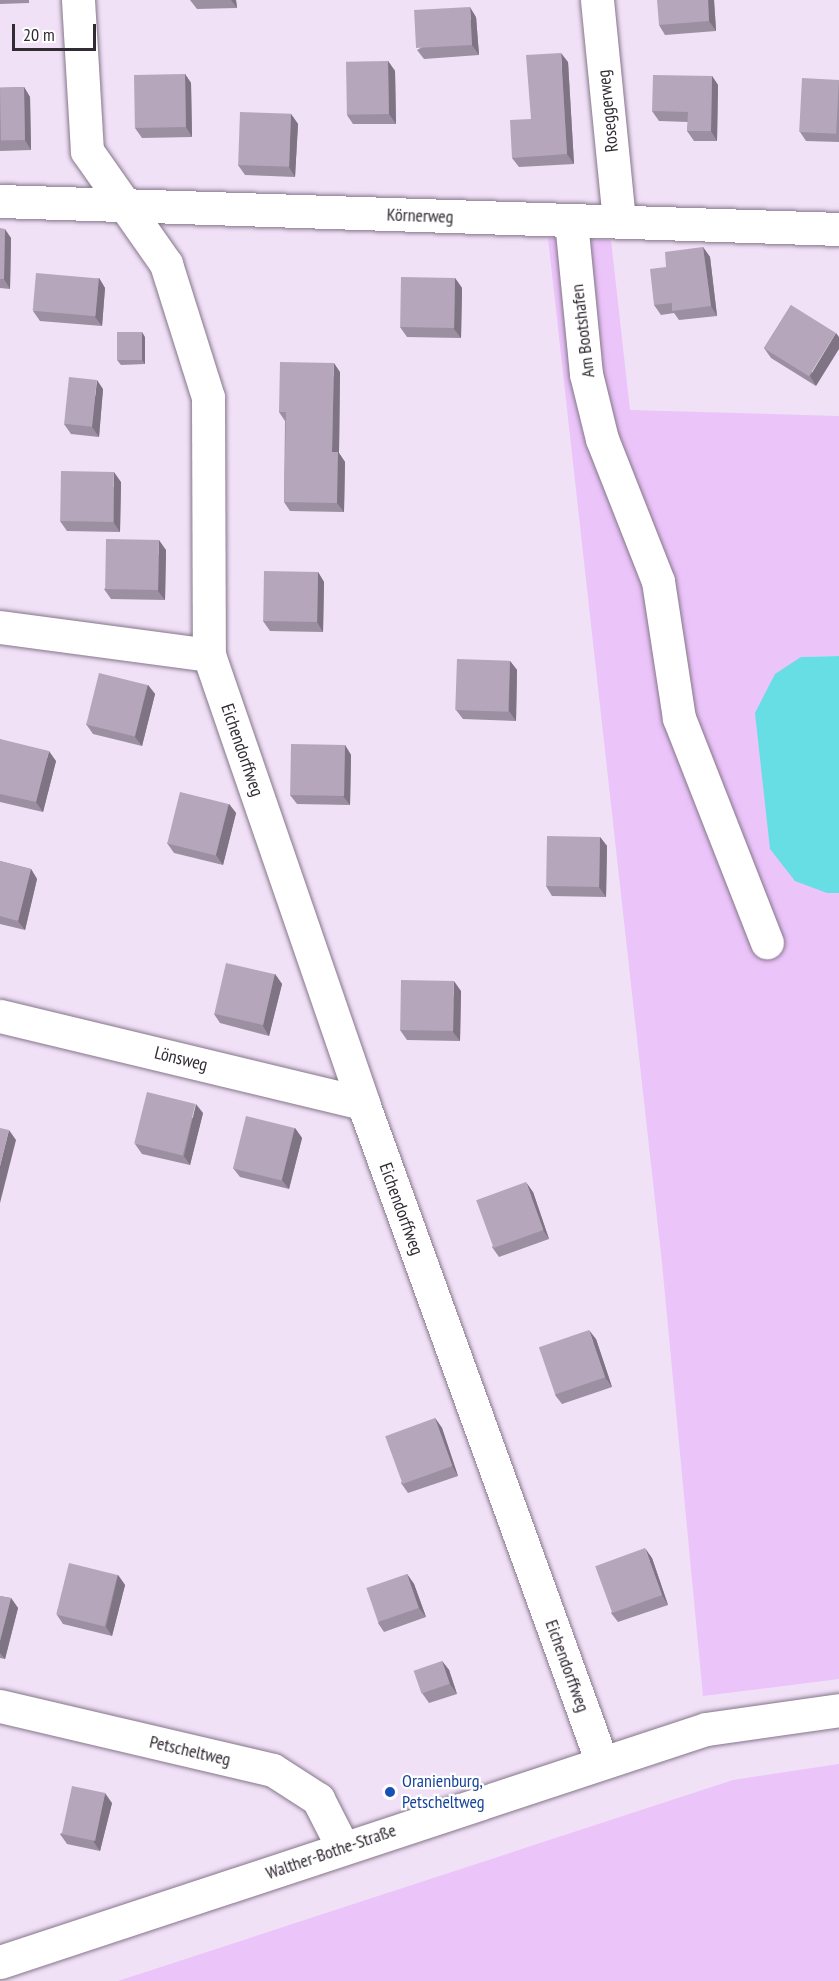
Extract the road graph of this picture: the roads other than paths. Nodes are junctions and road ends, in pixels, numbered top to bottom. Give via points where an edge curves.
1 (78, 0) edge
2 (597, 0) edge
3 (0, 201) edge
4 (125, 205) junction
5 (571, 221) junction
6 (619, 221) junction
7 (839, 230) edge
8 (0, 627) edge
9 (209, 655) junction
10 (767, 942) dead end
11 (0, 1016) edge
12 (363, 1103) junction
13 (0, 1706) edge
14 (839, 1710) edge
15 (601, 1760) junction
16 (343, 1848) junction
17 (0, 1962) edge

1 - 4 street, Eichendorffweg via 87,152
2 - 6 street, Roseggerweg
3 - 4 street, Körnerweg
4 - 5 street, Körnerweg
4 - 9 street, Eichendorffweg via 166,264 208,397
5 - 6 street, Körnerweg
5 - 10 street, Am Bootshafen via 586,374 602,439 658,581 680,718
6 - 7 street, Körnerweg
8 - 9 street
9 - 12 street, Eichendorffweg
11 - 12 street, Lönsweg
12 - 15 street, Eichendorffweg
13 - 16 street, Petscheltweg via 273,1770 318,1799
14 - 15 street, Walther-Bothe-Straße via 706,1729
15 - 16 street, Walther-Bothe-Straße
16 - 17 street, Walther-Bothe-Straße

